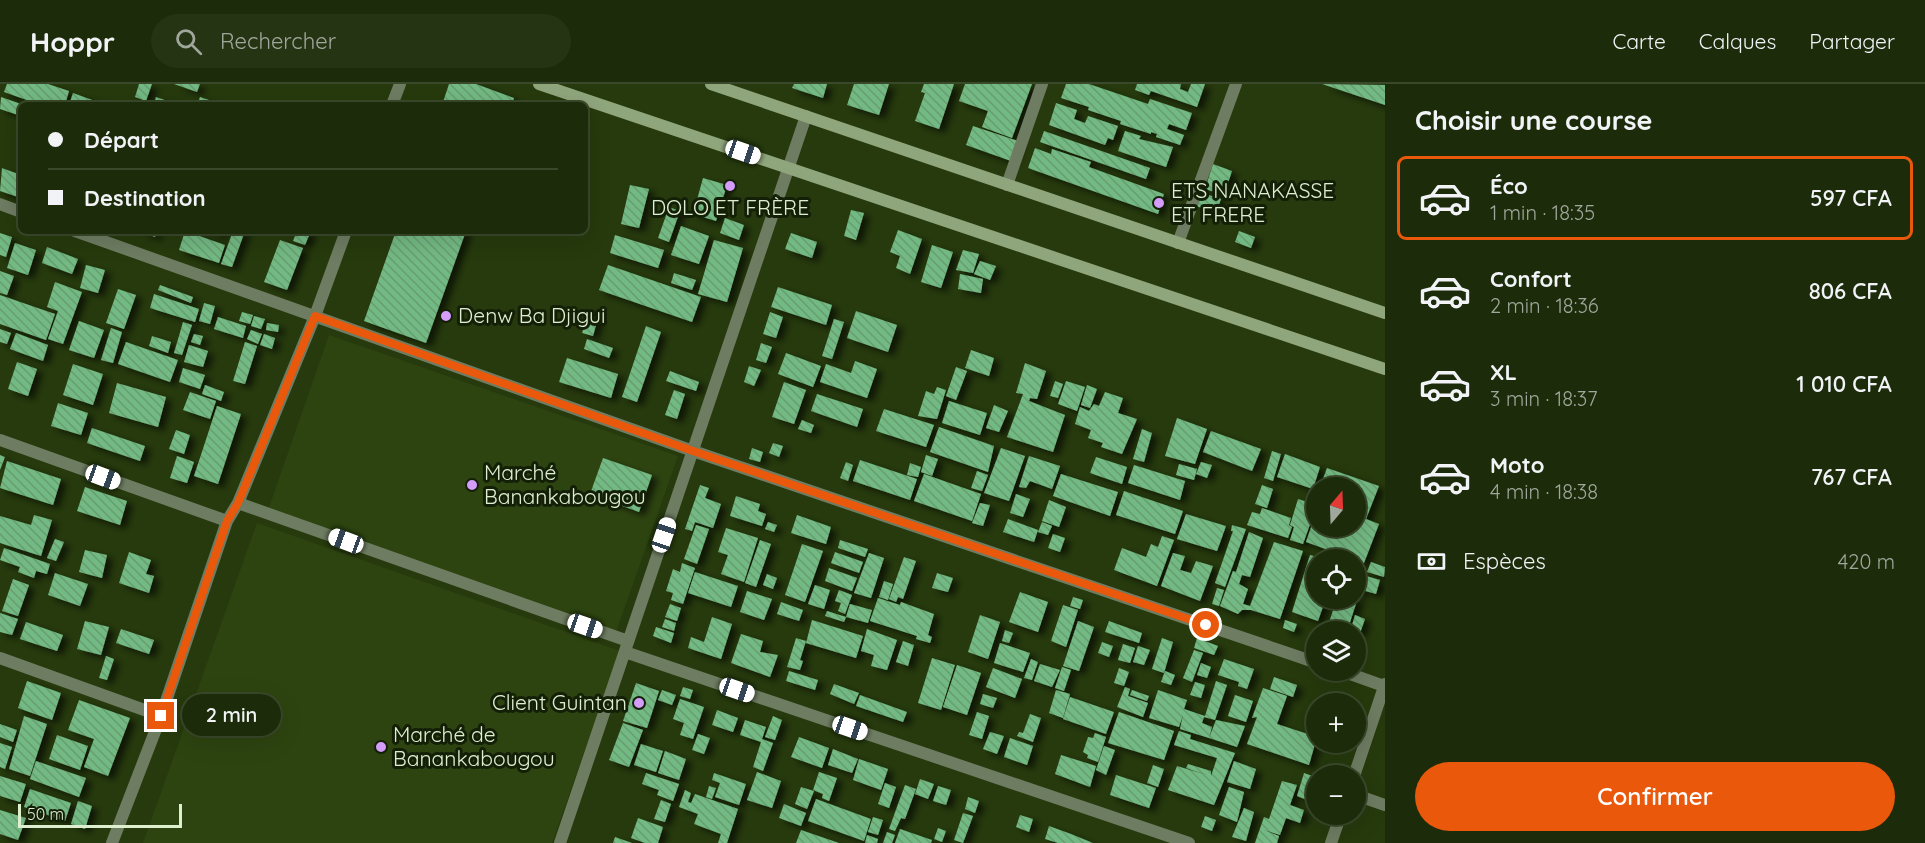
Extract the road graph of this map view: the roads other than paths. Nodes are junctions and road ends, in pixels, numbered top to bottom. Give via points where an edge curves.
1 (400, 84) edge
2 (539, 84) edge
3 (711, 84) edge
4 (1042, 84) edge
5 (1236, 84) edge
6 (393, 102) edge
7 (806, 116) junction
8 (788, 168) junction
9 (1007, 185) junction
10 (0, 204) edge
11 (18, 211) edge
12 (83, 234) edge
13 (345, 234) edge
14 (1178, 243) junction
15 (1385, 313) edge
16 (315, 316) junction
17 (1385, 369) edge
18 (0, 440) edge
19 (693, 451) junction
20 (238, 503) junction
21 (227, 521) junction
22 (626, 647) junction
23 (0, 658) edge
24 (1306, 659) edge
25 (1366, 679) edge
26 (1385, 685) edge
27 (161, 716) junction
28 (1358, 765) edge
29 (1366, 798) edge
30 (1385, 805) edge
31 (1337, 825) edge
32 (112, 843) edge
33 (560, 843) edge
34 (1189, 843) edge
35 (1331, 843) edge

1 - 6 street
2 - 8 main road
3 - 7 main road
4 - 9 street
5 - 14 street
7 - 8 street
7 - 9 main road
8 - 17 main road
8 - 19 street
9 - 14 main road
10 - 11 street
12 - 16 street
13 - 16 street
14 - 15 main road
16 - 19 street
16 - 20 street
18 - 21 street
19 - 22 street
19 - 24 street
20 - 21 street
20 - 22 street
21 - 27 street
22 - 33 street
22 - 34 street
23 - 27 street
25 - 26 street
26 - 28 street
27 - 32 street
29 - 30 street
31 - 35 street

